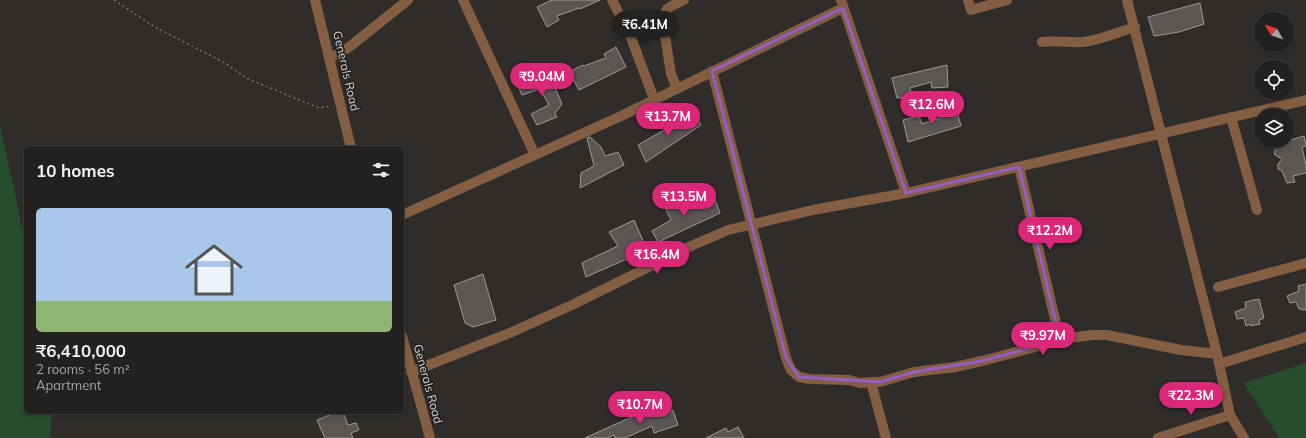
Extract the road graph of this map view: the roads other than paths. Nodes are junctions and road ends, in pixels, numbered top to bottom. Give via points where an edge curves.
1 (315, 0) edge
2 (408, 0) edge
3 (463, 0) edge
4 (612, 0) edge
5 (684, 0) edge
6 (968, 0) edge
7 (1008, 0) edge
8 (1127, 0) edge
9 (842, 4) edge
10 (1135, 27) junction
11 (1042, 42) dead end
12 (330, 58) junction
13 (712, 71) junction
14 (677, 89) junction
15 (654, 99) junction
16 (1306, 100) edge
17 (1231, 117) junction
18 (1160, 134) junction
19 (350, 146) edge
20 (535, 155) junction
21 (1019, 167) junction
22 (906, 193) junction
23 (1257, 210) dead end
24 (404, 214) edge
25 (752, 225) junction
26 (1306, 263) edge
27 (1218, 287) dead end
28 (1306, 337) edge
29 (1060, 340) junction
30 (404, 343) edge
31 (1217, 354) junction
32 (1219, 364) junction
33 (412, 372) junction
34 (871, 382) junction
35 (1230, 414) junction
36 (430, 438) edge
37 (886, 438) edge
38 (1158, 438) edge
39 (1244, 438) edge

1 - 12 street, Generals Road
2 - 12 street via 348,48
3 - 20 street
4 - 15 street via 630,35
5 - 14 street via 666,10 662,23 671,74
6 - 7 street via 971,10
8 - 10 street
9 - 13 street
9 - 22 street
10 - 11 street via 1086,42
10 - 18 street
12 - 19 street, Generals Road
13 - 14 street
13 - 25 street
14 - 15 street
15 - 20 street
16 - 17 street
17 - 18 street
17 - 23 street
18 - 21 street
18 - 31 street
20 - 24 street
21 - 22 street
21 - 29 street
22 - 25 street via 814,210
25 - 33 street via 728,230 512,332
25 - 34 street via 791,370 799,377 810,379
26 - 27 street
28 - 32 street
29 - 31 street via 1107,335 1181,350
29 - 34 street via 955,367 914,372 880,382
30 - 33 street, Generals Road
31 - 32 street
32 - 35 street
33 - 36 street, Generals Road
34 - 37 street
35 - 38 street
35 - 39 street

